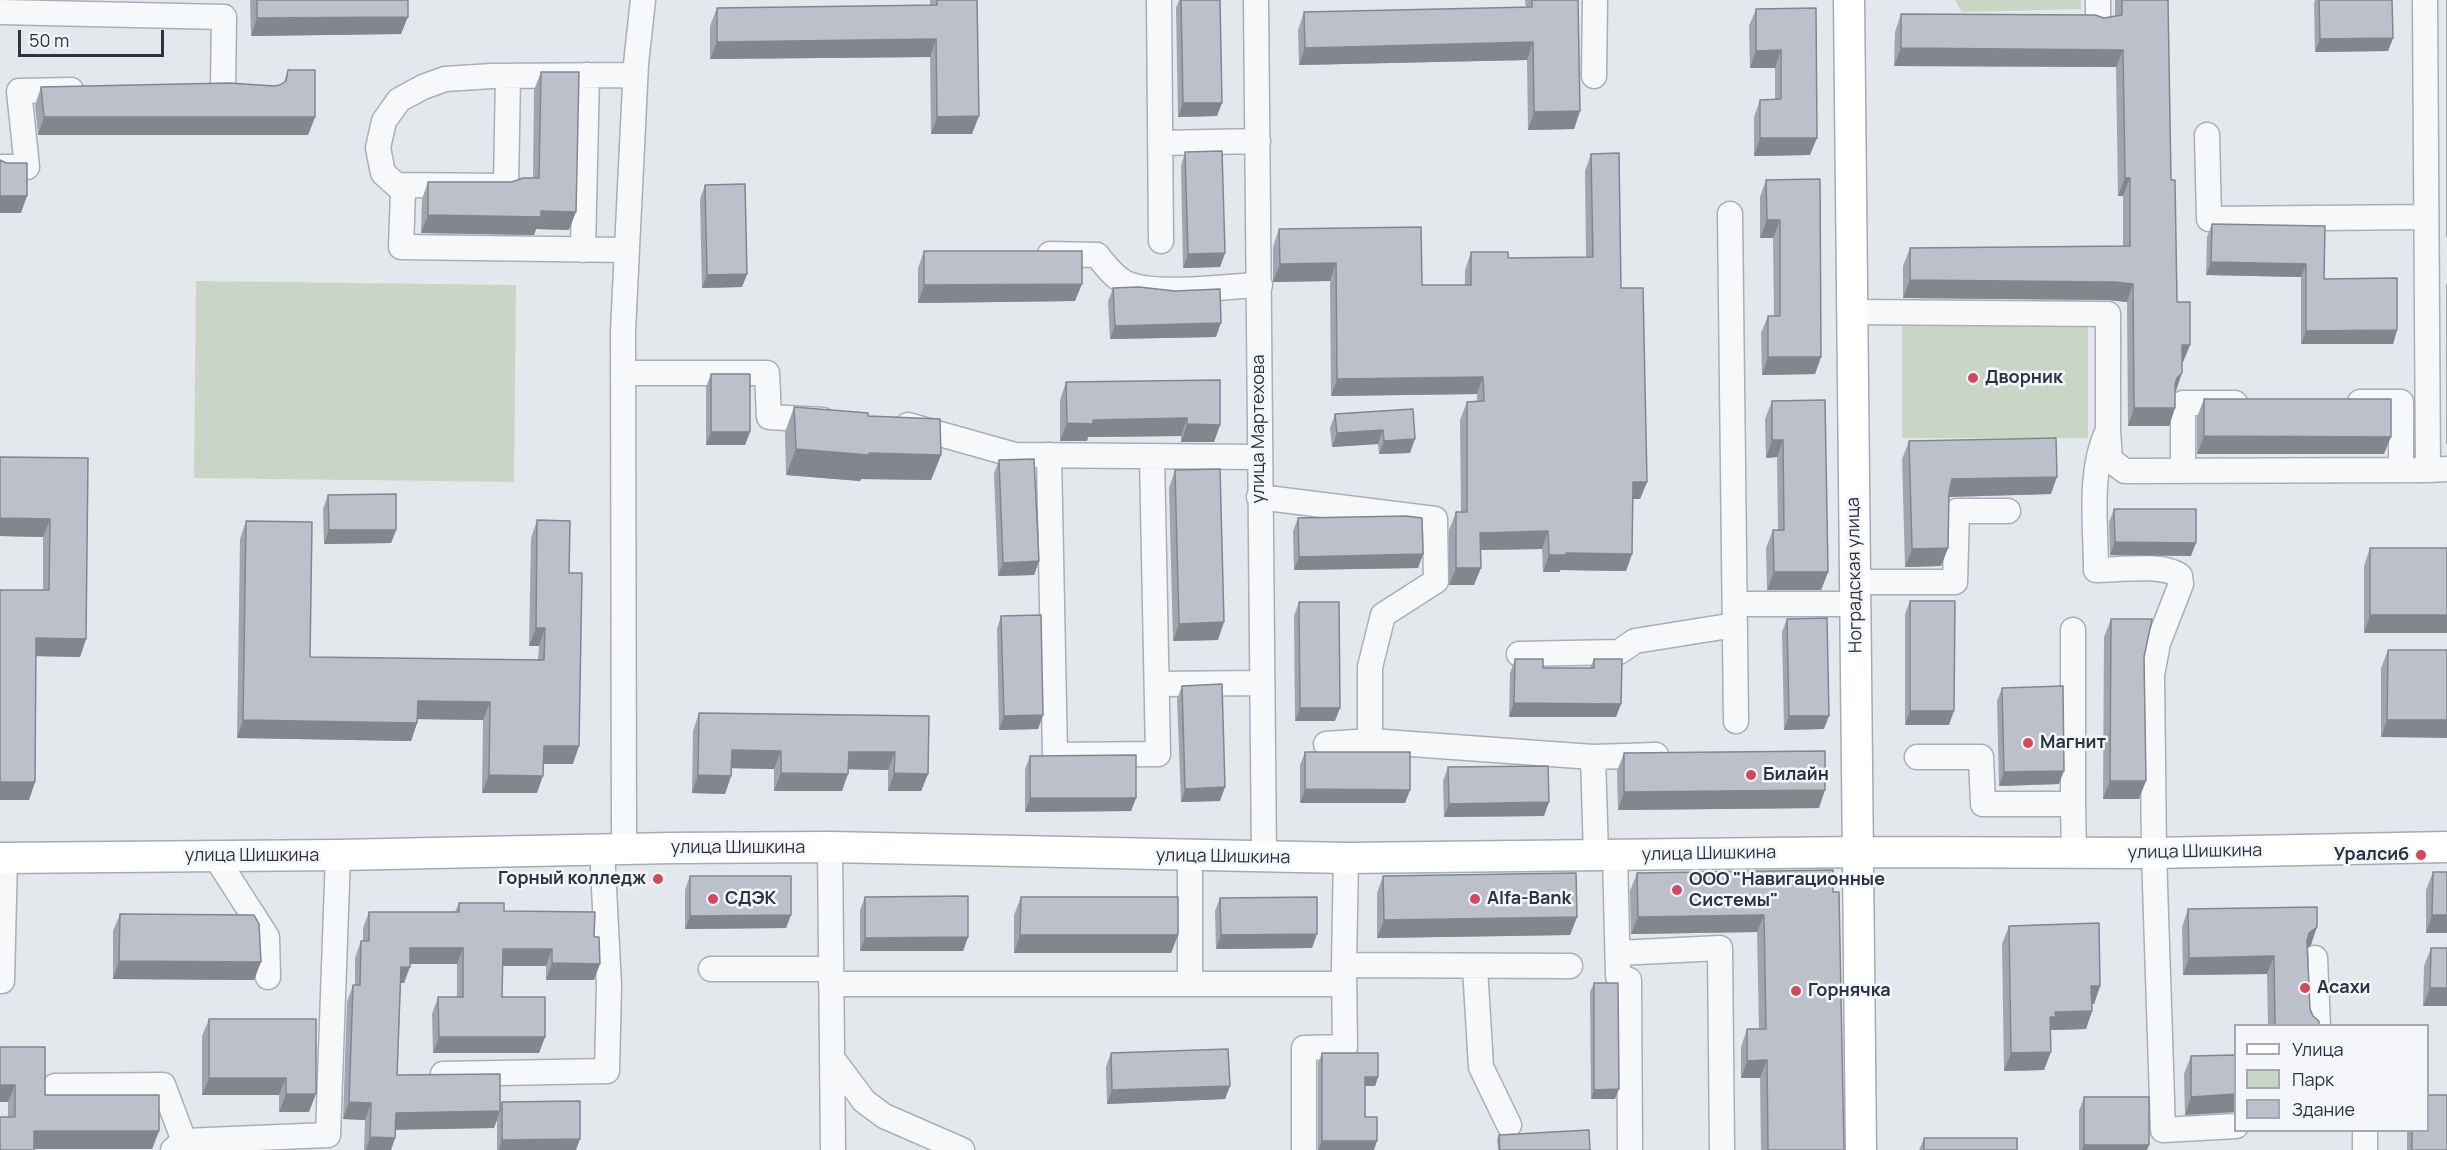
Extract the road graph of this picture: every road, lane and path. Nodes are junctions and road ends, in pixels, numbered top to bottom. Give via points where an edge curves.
1 (643, 0) edge
2 (1159, 0) edge
3 (1256, 0) edge
4 (1595, 0) edge
5 (1849, 0) edge
6 (2425, 0) edge
7 (224, 9) edge
8 (0, 12) edge
9 (587, 75) junction
10 (635, 75) junction
11 (508, 76) junction
12 (1594, 76) dead end
13 (223, 88) edge
14 (98, 89) edge
15 (2208, 135) dead end
16 (1258, 141) junction
17 (1160, 143) junction
18 (0, 167) edge
19 (398, 185) junction
20 (1730, 214) dead end
21 (2426, 217) junction
22 (1161, 241) dead end
23 (583, 250) junction
24 (626, 250) junction
25 (1028, 253) edge
26 (1260, 285) junction
27 (1852, 312) junction
28 (622, 373) junction
29 (2332, 402) edge
30 (2263, 403) edge
31 (848, 421) edge
32 (882, 423) edge
33 (2108, 430) junction
34 (1049, 455) junction
35 (1152, 456) junction
36 (1259, 457) junction
37 (2437, 469) edge
38 (2183, 470) junction
39 (2401, 470) junction
40 (1259, 497) junction
41 (2007, 511) dead end
42 (1856, 593) junction
43 (1735, 615) junction
44 (2073, 630) dead end
45 (1519, 654) dead end
46 (1262, 683) junction
47 (1156, 684) junction
48 (1736, 721) dead end
49 (1370, 741) junction
50 (1326, 744) dead end
51 (1682, 754) edge
52 (1593, 756) junction
53 (1917, 757) dead end
54 (2073, 804) junction
55 (830, 847) junction
56 (2447, 847) edge
57 (613, 848) junction
58 (1858, 852) junction
59 (2073, 853) junction
60 (2154, 853) junction
61 (338, 855) junction
62 (1605, 855) junction
63 (215, 856) junction
64 (1190, 856) junction
65 (2, 858) edge
66 (1264, 858) junction
67 (1346, 858) junction
68 (1618, 953) junction
69 (2315, 958) dead end
70 (1570, 966) dead end
71 (1475, 967) junction
72 (711, 969) dead end
73 (1344, 975) junction
74 (268, 976) dead end
75 (831, 977) junction
76 (0, 981) edge
77 (1190, 984) junction
78 (2318, 1024) edge
79 (832, 1058) junction
80 (443, 1074) edge
81 (55, 1086) dead end
82 (1509, 1125) dead end
83 (2234, 1126) edge
84 (2365, 1132) edge
85 (327, 1143) edge
86 (178, 1145) edge
87 (833, 1150) edge
88 (962, 1150) edge
89 (1304, 1150) edge
90 (1630, 1150) edge
91 (1722, 1150) edge
92 (1861, 1150) edge
93 (2365, 1150) edge

1 - 10 street
2 - 17 street
3 - 16 street, улица Мартехова
4 - 12 street
5 - 27 main road, Ноградская улица
6 - 21 street
7 - 8 street
7 - 13 street
9 - 10 street
9 - 11 street
9 - 23 street
10 - 24 street
11 - 19 street via 445,79 399,100 384,122 378,148 383,172
11 - 19 street via 506,186
14 - 18 street via 19,91 27,167
15 - 21 street via 2210,219
16 - 17 street
16 - 26 street, улица Мартехова
17 - 22 street
19 - 23 street via 403,191 401,247
20 - 43 street
21 - 37 street
23 - 24 street
24 - 28 street
25 - 26 street via 1097,255 1121,281 1136,287
26 - 36 street, улица Мартехова
27 - 33 street via 2108,314
27 - 42 main road, Ноградская улица
28 - 31 street via 767,373 769,417
28 - 57 street
29 - 39 street via 2401,402
30 - 38 street via 2183,403
32 - 34 street via 915,425 1015,455
33 - 38 street via 2110,460 2125,471
33 - 60 street via 2097,469 2096,570 2174,571 2181,584 2152,669
34 - 35 street
34 - 47 street via 1055,755 1158,754
35 - 36 street
35 - 47 street
36 - 40 street, улица Мартехова
37 - 39 street
38 - 39 street
40 - 46 street, улица Мартехова
40 - 49 street via 1435,519 1436,581 1383,615 1370,667
41 - 42 street via 1958,511 1956,582
42 - 43 street
42 - 58 main road, Ноградская улица
43 - 45 street via 1635,641 1619,652
43 - 48 street
44 - 54 street
46 - 47 street
46 - 66 street, улица Мартехова
49 - 50 street
49 - 52 street
51 - 52 street
52 - 62 street
53 - 54 street via 1981,757 1983,804
54 - 59 street
55 - 57 main road, улица Шишкина
55 - 64 main road, улица Шишкина
55 - 75 street
56 - 60 main road, улица Шишкина
57 - 61 main road, улица Шишкина
57 - 80 street via 607,1071
58 - 59 main road, улица Шишкина
58 - 62 main road, улица Шишкина
58 - 92 main road, Ноградская улица
59 - 60 main road, улица Шишкина
60 - 83 street via 2163,1130
61 - 63 main road, улица Шишкина
61 - 85 street
62 - 67 main road, улица Шишкина
62 - 68 street
63 - 65 main road, улица Шишкина
63 - 74 street via 267,937
64 - 66 main road, улица Шишкина
64 - 77 street
65 - 76 street
66 - 67 main road, улица Шишкина
67 - 73 street
68 - 90 street via 1618,976 1629,980
68 - 91 street via 1720,948
69 - 78 street
70 - 71 street
71 - 73 street
71 - 82 street via 1481,1067
72 - 75 street
73 - 77 street
73 - 89 street via 1345,1047 1304,1048
75 - 77 street
75 - 79 street
79 - 87 street
79 - 88 street via 864,1101 884,1116
81 - 86 street via 163,1085
84 - 93 street
85 - 86 street

